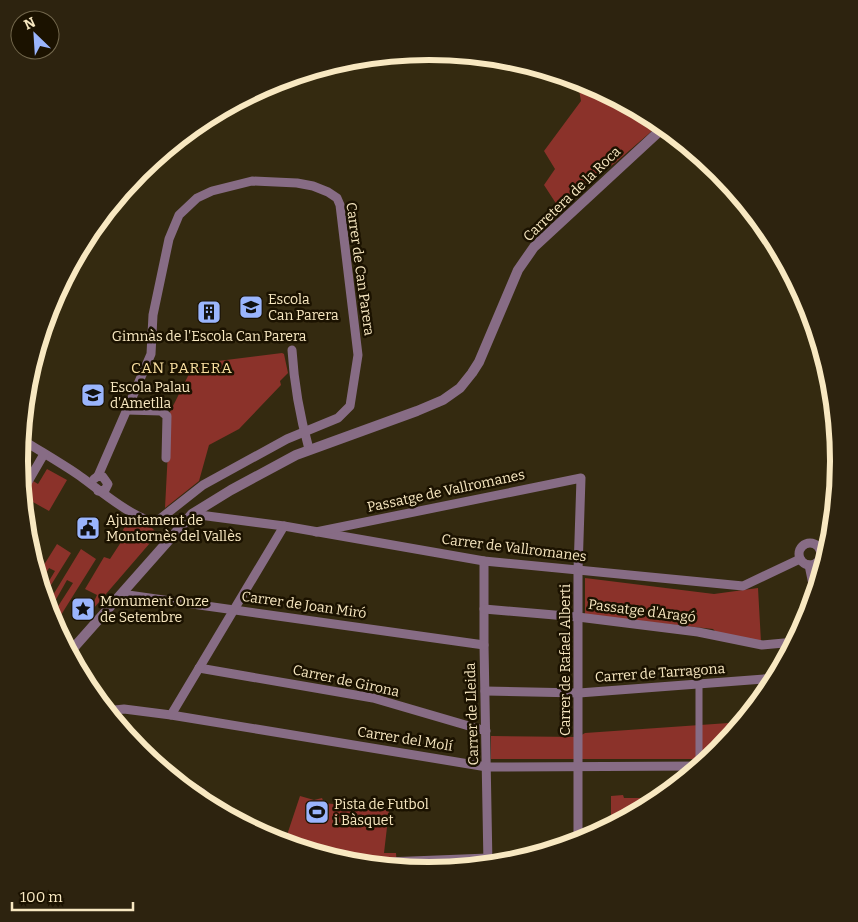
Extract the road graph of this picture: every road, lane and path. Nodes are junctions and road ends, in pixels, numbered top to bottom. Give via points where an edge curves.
1 (659, 132) edge
2 (292, 350) dead end
3 (127, 410) junction
4 (304, 432) junction
5 (28, 444) edge
6 (309, 450) junction
7 (44, 454) junction
8 (166, 458) dead end
9 (581, 478) joint
10 (28, 482) edge
11 (96, 483) junction
12 (192, 514) junction
13 (284, 526) junction
14 (316, 532) junction
15 (820, 550) edge
16 (800, 559) junction
17 (484, 561) junction
18 (818, 562) edge
19 (809, 565) junction
20 (578, 570) junction
21 (812, 580) edge
22 (121, 594) junction
23 (234, 609) junction
24 (484, 610) junction
25 (578, 617) junction
26 (787, 643) edge
27 (484, 645) junction
28 (74, 648) edge
29 (199, 668) junction
30 (766, 679) edge
31 (699, 684) junction
32 (485, 692) junction
33 (578, 693) junction
34 (114, 710) edge
35 (172, 715) junction
36 (486, 731) junction
37 (700, 757) edge
38 (579, 766) junction
39 (690, 766) edge
40 (488, 767) junction
41 (578, 834) edge
42 (488, 858) edge
43 (394, 861) edge
44 (464, 861) edge

1 - 6 street, Carretera de la Roca via 534,247 518,270 479,362 452,395
2 - 4 street
3 - 4 street, Carrer de Can Parera via 151,354 153,315 169,239 179,215 198,198 212,191 252,181 297,183 328,192 340,205 358,354 350,406 338,418
3 - 8 street via 161,411 168,416
3 - 11 street, Carrer de Can Parera
4 - 6 street
4 - 11 street, Carrer de Can Parera via 203,485 156,522 148,521 112,499
5 - 7 street
6 - 12 street
7 - 10 street
7 - 11 street
9 - 14 street, Passatge de Vallromanes
9 - 20 street, Carrer de Rafael Alberti
12 - 13 street, Carrer de Vallromanes
12 - 22 street
13 - 14 street, Carrer de Vallromanes
13 - 23 street
14 - 17 street, Carrer de Vallromanes
15 - 16 street via 816,545 806,544 800,549
16 - 19 street
16 - 20 street, Carrer de Vallromanes via 743,586
17 - 20 street, Carrer de Vallromanes
17 - 24 street, Carrer de Lleida
18 - 19 street
19 - 21 street
20 - 25 street, Carrer de Rafael Alberti
22 - 23 street, Carrer de Joan Miró
22 - 28 street
23 - 27 street, Carrer de Joan Miró
23 - 29 street
24 - 25 street, Passatge d'Aragó
24 - 27 street, Carrer de Lleida
25 - 26 street, Passatge d'Aragó via 713,634 762,645
25 - 33 street, Carrer de Rafael Alberti
27 - 32 street, Carrer de Lleida
29 - 35 street
29 - 36 street, Carrer de Girona via 373,698
30 - 31 street, Carrer de Tarragona
31 - 33 street, Carrer de Tarragona
31 - 37 street
32 - 33 street, Carrer de Tarragona
32 - 36 street, Carrer de Lleida
33 - 38 street, Carrer de Rafael Alberti
34 - 35 street, Carrer del Molí
35 - 40 street, Carrer del Molí
36 - 40 street, Carrer de Lleida
38 - 39 street, Carrer del Molí
38 - 40 street, Carrer del Molí
38 - 41 street, Carrer de Rafael Alberti
40 - 42 street, Carrer de Lleida
43 - 44 street

